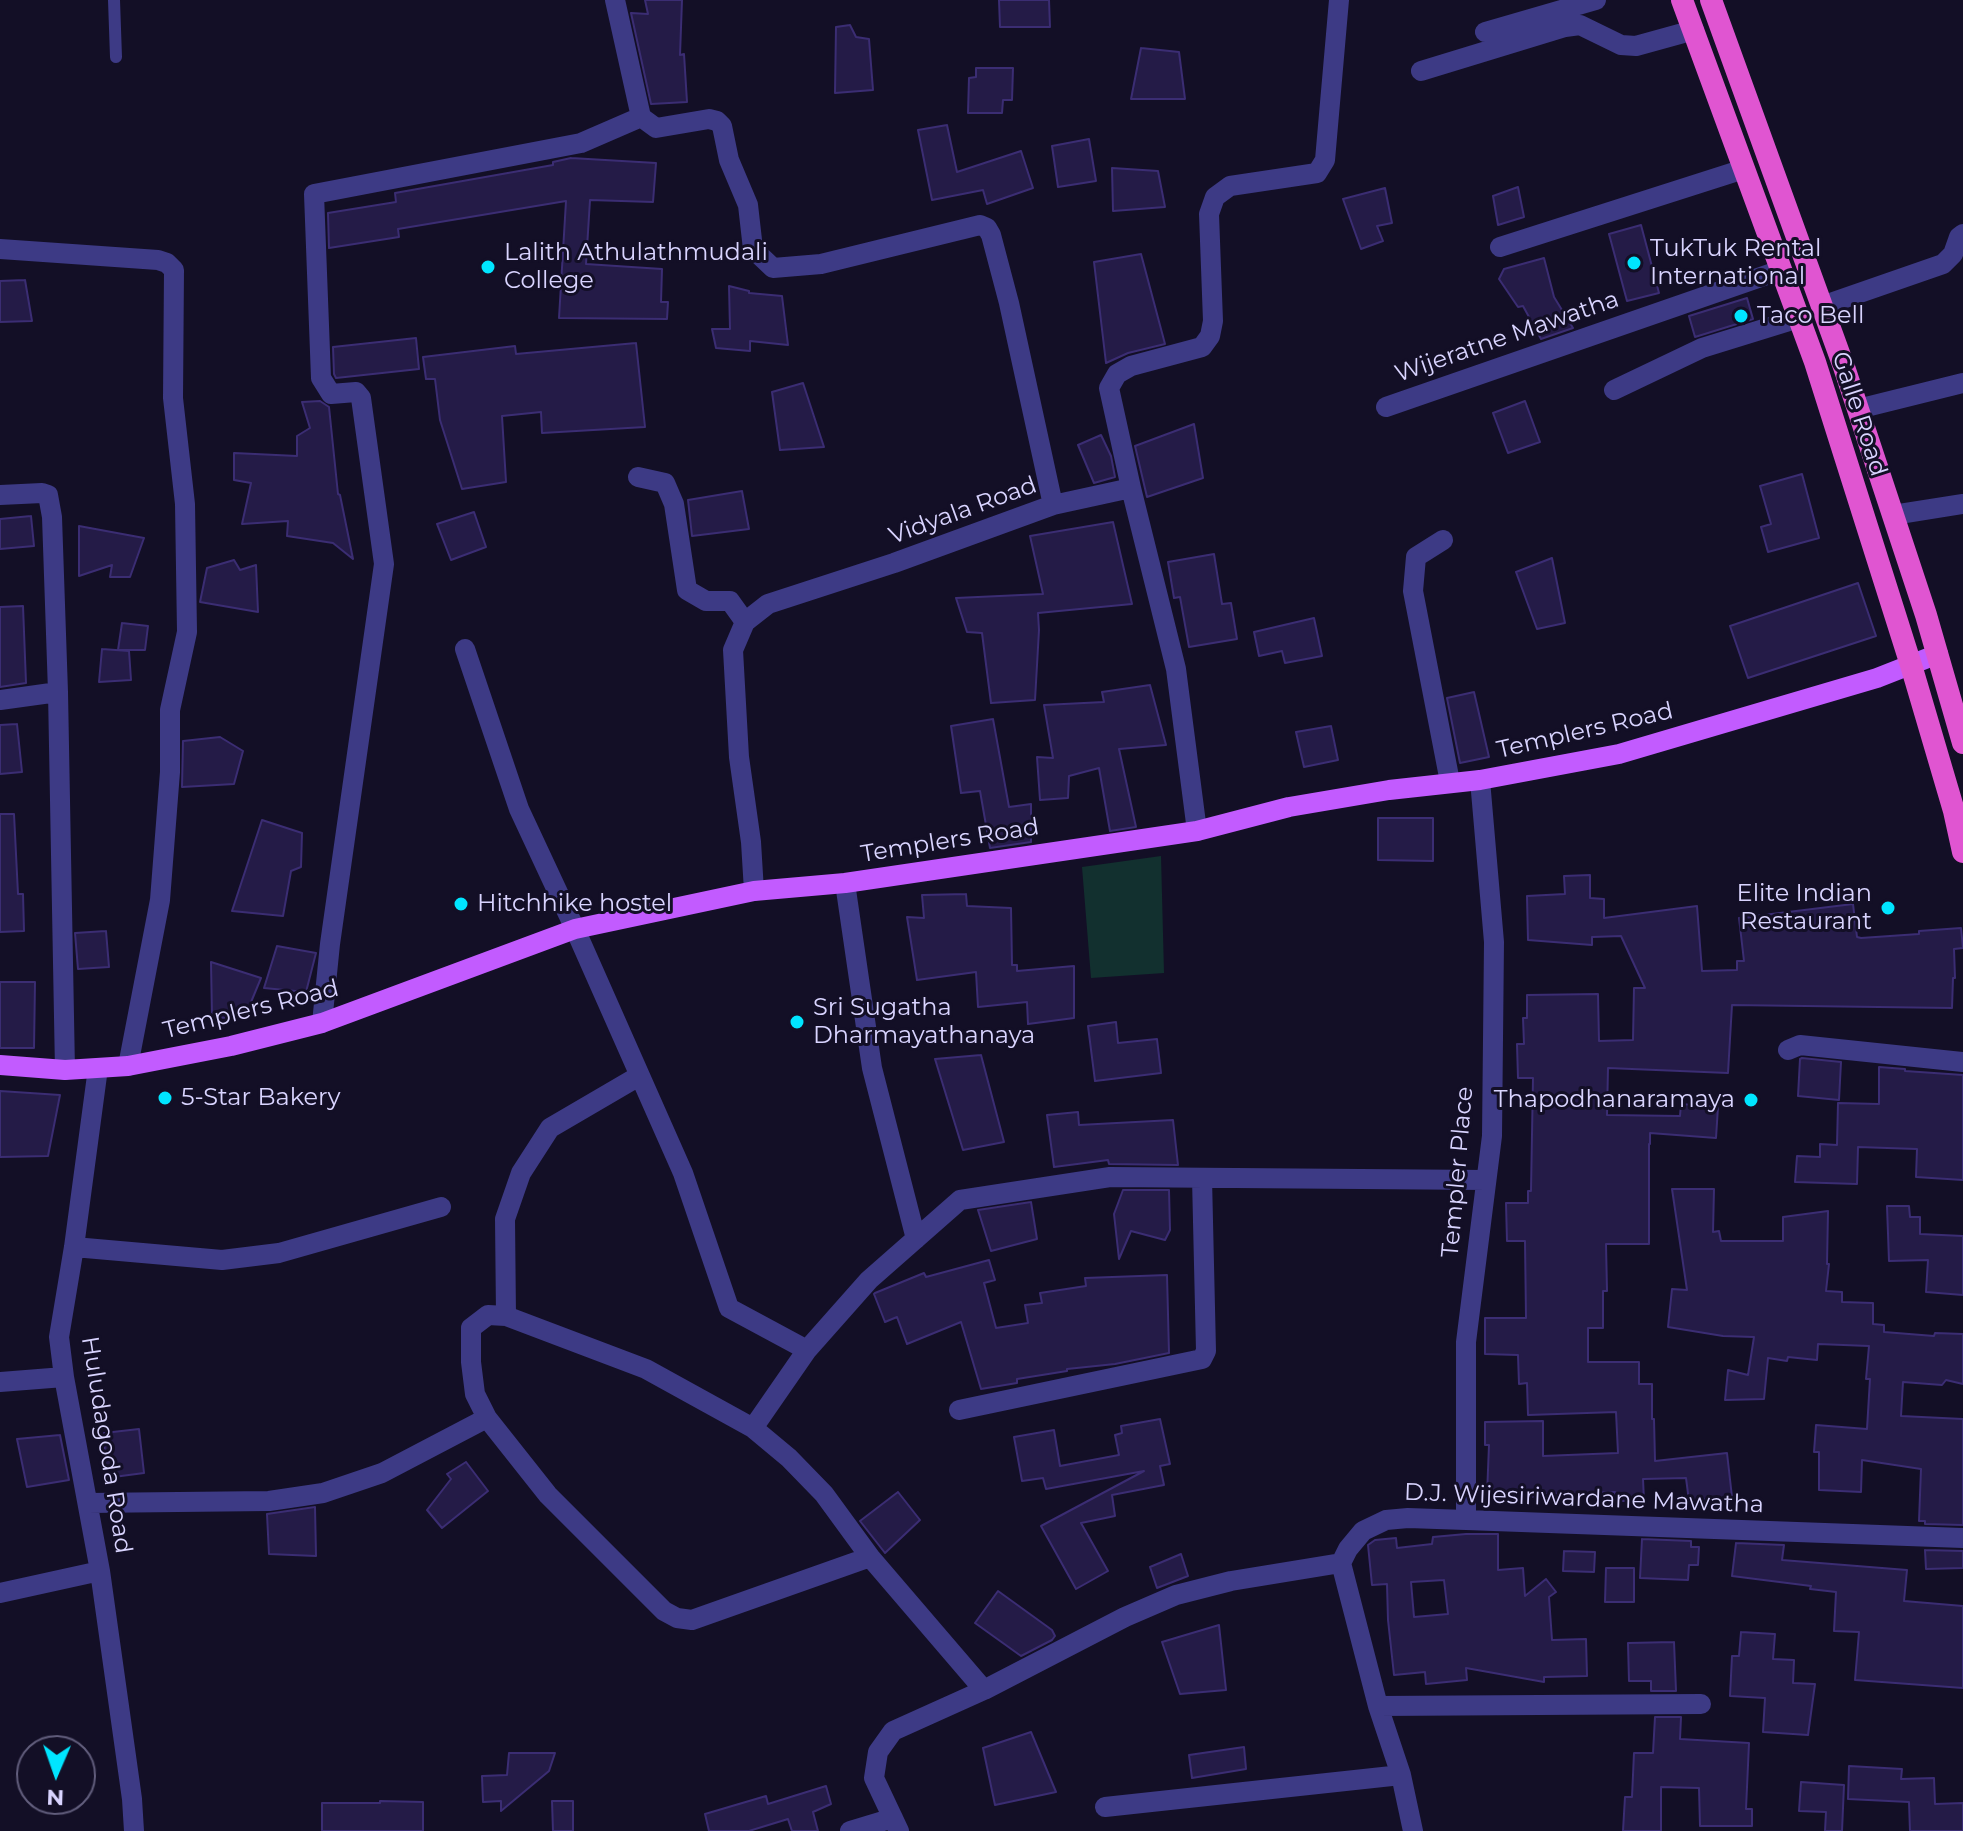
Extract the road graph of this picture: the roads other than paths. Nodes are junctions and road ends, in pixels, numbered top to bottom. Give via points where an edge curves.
1 (114, 0) edge
2 (615, 0) edge
3 (1339, 0) edge
4 (1596, 0) edge
5 (1682, 0) edge
6 (1711, 0) edge
7 (1694, 30) junction
8 (1485, 32) dead end
9 (116, 57) dead end
10 (1421, 71) dead end
11 (641, 117) junction
12 (1744, 169) junction
13 (1963, 234) edge
14 (1500, 247) dead end
15 (0, 249) edge
16 (1781, 270) junction
17 (1822, 306) junction
18 (1799, 318) junction
19 (1963, 383) edge
20 (1614, 390) dead end
21 (1386, 407) dead end
22 (1858, 409) junction
23 (638, 477) dead end
24 (1131, 488) junction
25 (0, 495) edge
26 (1963, 504) edge
27 (1053, 505) junction
28 (1893, 515) junction
29 (1443, 540) dead end
30 (745, 622) junction
31 (465, 649) dead end
32 (1938, 654) junction
33 (1911, 665) junction
34 (58, 692) junction
35 (0, 700) edge
36 (1963, 743) edge
37 (1480, 780) junction
38 (1450, 782) junction
39 (1197, 831) junction
40 (1963, 852) edge
41 (845, 883) junction
42 (754, 891) junction
43 (575, 929) junction
44 (322, 1023) junction
45 (1788, 1050) dead end
46 (1963, 1062) edge
47 (0, 1065) edge
48 (128, 1066) junction
49 (98, 1068) junction
50 (65, 1070) junction
51 (639, 1076) junction
52 (1202, 1178) junction
53 (1486, 1180) junction
54 (441, 1207) dead end
55 (916, 1239) junction
56 (74, 1247) junction
57 (506, 1316) junction
58 (807, 1350) junction
59 (64, 1377) junction
60 (0, 1382) edge
61 (959, 1410) dead end
62 (487, 1418) junction
63 (753, 1428) junction
64 (88, 1503) junction
65 (1466, 1520) junction
66 (1963, 1538) edge
67 (870, 1557) junction
68 (1341, 1563) junction
69 (100, 1571) junction
70 (0, 1593) edge
71 (984, 1690) junction
72 (1701, 1704) dead end
73 (1378, 1706) junction
74 (1401, 1775) junction
75 (1105, 1807) dead end
76 (896, 1824) edge
77 (134, 1831) edge
78 (850, 1831) edge
79 (1413, 1831) edge

1 - 9 lane
2 - 11 street
3 - 24 street via 1325,160 1317,173 1230,186 1215,197 1209,214 1210,336 1202,347 1131,366 1117,374 1109,388
4 - 8 street
5 - 7 highway, Galle Road
6 - 17 highway, Galle Road
7 - 10 street via 1636,46 1621,45 1580,25 1565,27
7 - 12 highway, Galle Road
11 - 27 street via 656,128 709,119 722,126 748,205 753,249 773,268 821,264 980,225 987,228 1009,303
11 - 44 street via 581,143 314,194 321,378 331,394 356,392 361,398 384,564
12 - 14 street
12 - 16 highway, Galle Road
13 - 17 street via 1943,264
15 - 48 street via 158,260 174,270 173,398 185,504 187,632 170,710 160,900
16 - 18 highway, Galle Road
16 - 21 street, Wijeratne Mawatha
17 - 22 highway, Galle Road
18 - 20 street via 1702,348
18 - 33 highway, Galle Road
19 - 22 street
22 - 28 highway, Galle Road
23 - 30 street via 665,483 674,504 687,590 706,601 730,601
24 - 27 street, Vidyala Road
24 - 39 street via 1176,669
25 - 34 street via 48,495
26 - 28 street
27 - 30 street, Vidyala Road via 768,604
28 - 32 highway, Galle Road
29 - 38 street via 1416,557 1413,591
30 - 42 street via 733,650
31 - 43 street via 519,809
32 - 33 main road, Templers Road
32 - 36 highway, Galle Road
33 - 37 main road, Templers Road via 1619,754
33 - 40 highway, Galle Road
34 - 35 street
34 - 50 street
37 - 38 main road, Templers Road
37 - 53 street, Templer Place via 1494,942 1492,1136
38 - 39 main road, Templers Road via 1289,807
39 - 41 main road, Templers Road
41 - 42 main road, Templers Road
41 - 55 street via 872,1068
42 - 43 main road, Templers Road
43 - 44 main road, Templers Road
43 - 51 street
44 - 48 main road, Templers Road
45 - 46 street via 1800,1045
47 - 50 main road, Templers Road
48 - 49 main road, Templers Road
49 - 50 main road, Templers Road
49 - 56 street, Huludagoda Road
51 - 57 street via 550,1128 521,1173 505,1219
51 - 58 street via 683,1173 729,1308
52 - 53 street
52 - 55 street via 1110,1177 960,1200
52 - 61 street via 1202,1359
53 - 65 street, Templer Place via 1466,1342
54 - 56 street via 279,1253 222,1260
55 - 58 street via 869,1280
56 - 59 street, Huludagoda Road via 59,1337
57 - 62 street via 488,1315 471,1328 475,1394
57 - 63 street via 646,1369
58 - 63 street
59 - 60 street
59 - 64 street, Huludagoda Road
62 - 64 street via 382,1473 323,1493 269,1501
62 - 67 street via 548,1495 677,1618 692,1620
63 - 67 street via 824,1494
64 - 69 street, Huludagoda Road
65 - 66 street, D.J. Wijesiriwardane Mawatha
65 - 68 street, D.J. Wijesiriwardane Mawatha via 1386,1520 1363,1531
67 - 71 street
68 - 71 street via 1176,1595
68 - 73 street
69 - 70 street
69 - 77 street, Huludagoda Road
71 - 76 street via 893,1731 878,1752 874,1778
72 - 73 street
73 - 74 street
74 - 75 street
74 - 79 street
76 - 78 street

